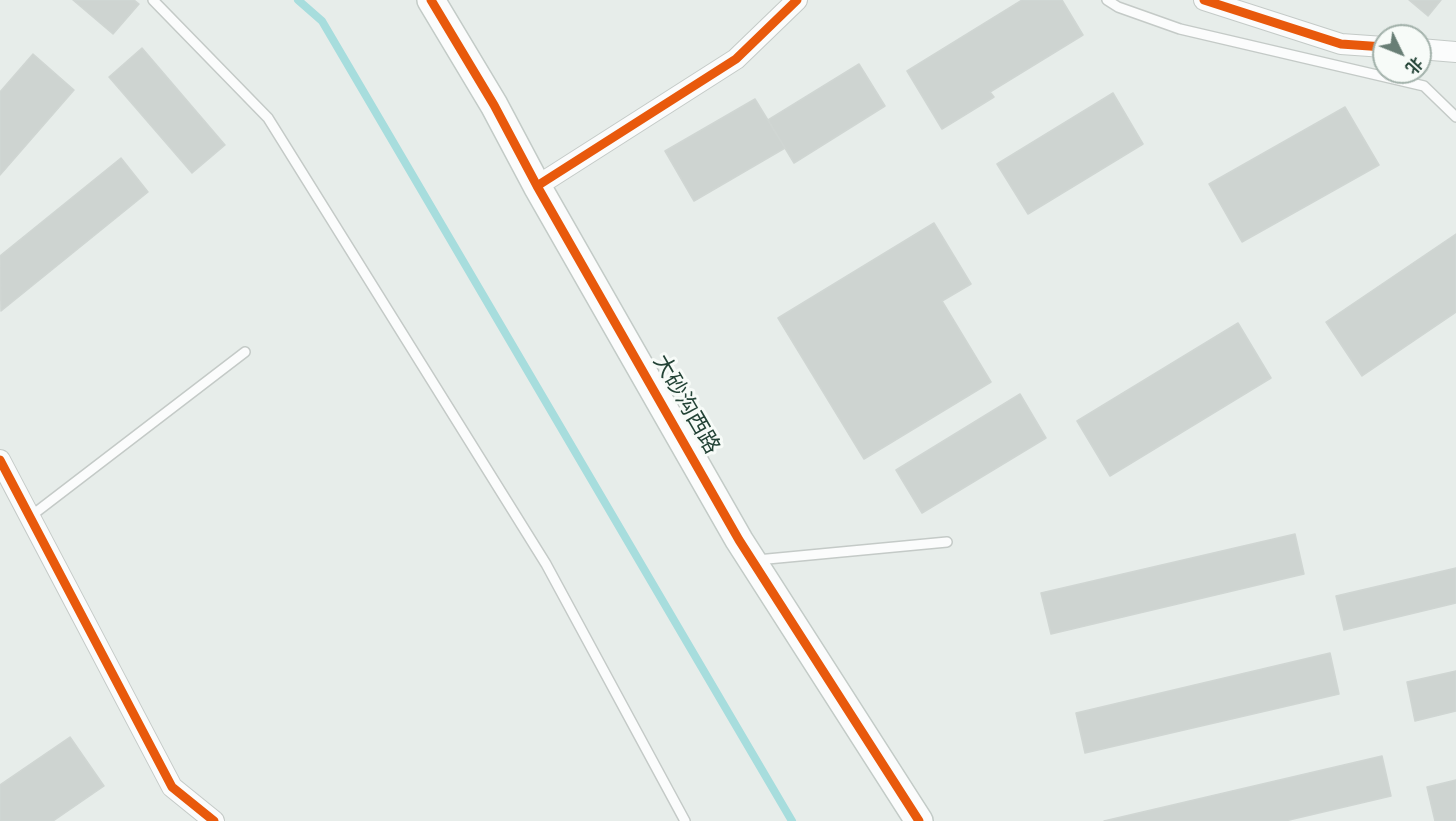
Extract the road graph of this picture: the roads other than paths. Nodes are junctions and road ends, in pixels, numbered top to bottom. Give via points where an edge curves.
1 (153, 0) edge
2 (431, 0) edge
3 (797, 0) edge
4 (1107, 0) edge
5 (1204, 0) edge
6 (1372, 46) edge
7 (1432, 50) edge
8 (1456, 52) edge
9 (1456, 117) edge
10 (537, 186) junction
11 (245, 352) dead end
12 (0, 460) edge
13 (31, 516) junction
14 (947, 542) dead end
15 (752, 560) junction
16 (214, 821) edge
17 (685, 821) edge
18 (919, 821) edge

1 - 17 lane via 268,118 546,564
2 - 10 street, 大砂沟西路
3 - 10 street via 736,59
4 - 9 lane via 1118,8 1180,29 1424,86
5 - 6 street via 1341,44
7 - 8 street
10 - 15 street, 大砂沟西路
11 - 13 lane
12 - 13 street
13 - 16 street via 172,787
14 - 15 lane
15 - 18 street, 大砂沟西路

